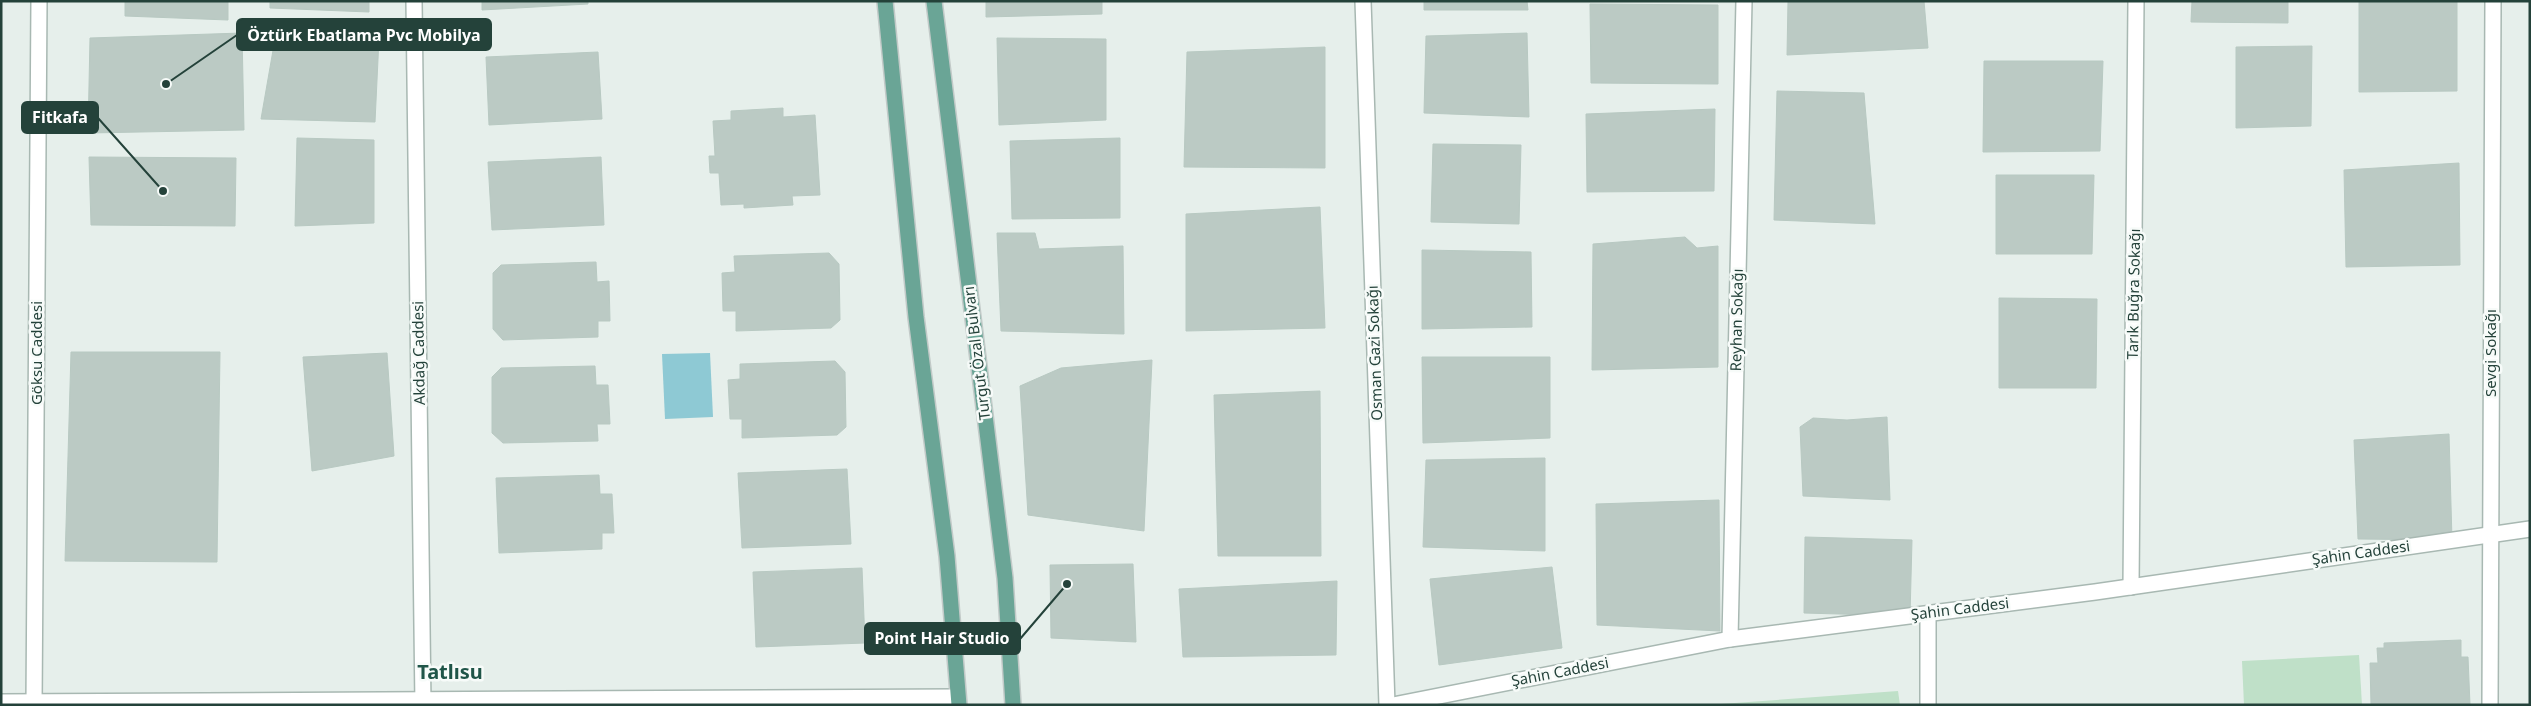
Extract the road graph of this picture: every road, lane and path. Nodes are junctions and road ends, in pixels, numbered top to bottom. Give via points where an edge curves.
1 (39, 1) edge
2 (414, 1) edge
3 (885, 1) edge
4 (934, 1) edge
5 (1363, 1) edge
6 (1744, 1) edge
7 (2136, 1) edge
8 (2493, 1) edge
9 (2530, 529) edge
10 (2490, 534) junction
11 (2131, 587) junction
12 (1928, 614) junction
13 (1730, 639) junction
14 (958, 701) edge
15 (1, 702) edge
16 (423, 703) edge
17 (34, 704) edge
18 (1012, 705) edge
19 (1387, 705) edge
20 (1393, 705) edge
21 (1928, 705) edge
22 (2490, 705) edge

1 - 17 street, Göksu Caddesi
2 - 16 street, Akdağ Caddesi
3 - 14 main road via 916,317 947,556
4 - 18 main road, Turgut Özal Bulvarı via 1005,578
5 - 19 street, Osman Gazi Sokağı
6 - 13 street, Reyhan Sokağı
7 - 11 street, Tarık Buğra Sokağı
8 - 10 street, Sevgi Sokağı
9 - 10 street, Şahin Caddesi
10 - 11 street, Şahin Caddesi
10 - 22 street, Sevgi Sokağı
11 - 12 street, Şahin Caddesi
12 - 13 street, Şahin Caddesi
12 - 21 street
13 - 20 street, Şahin Caddesi
14 - 16 street
15 - 17 street
16 - 17 street

